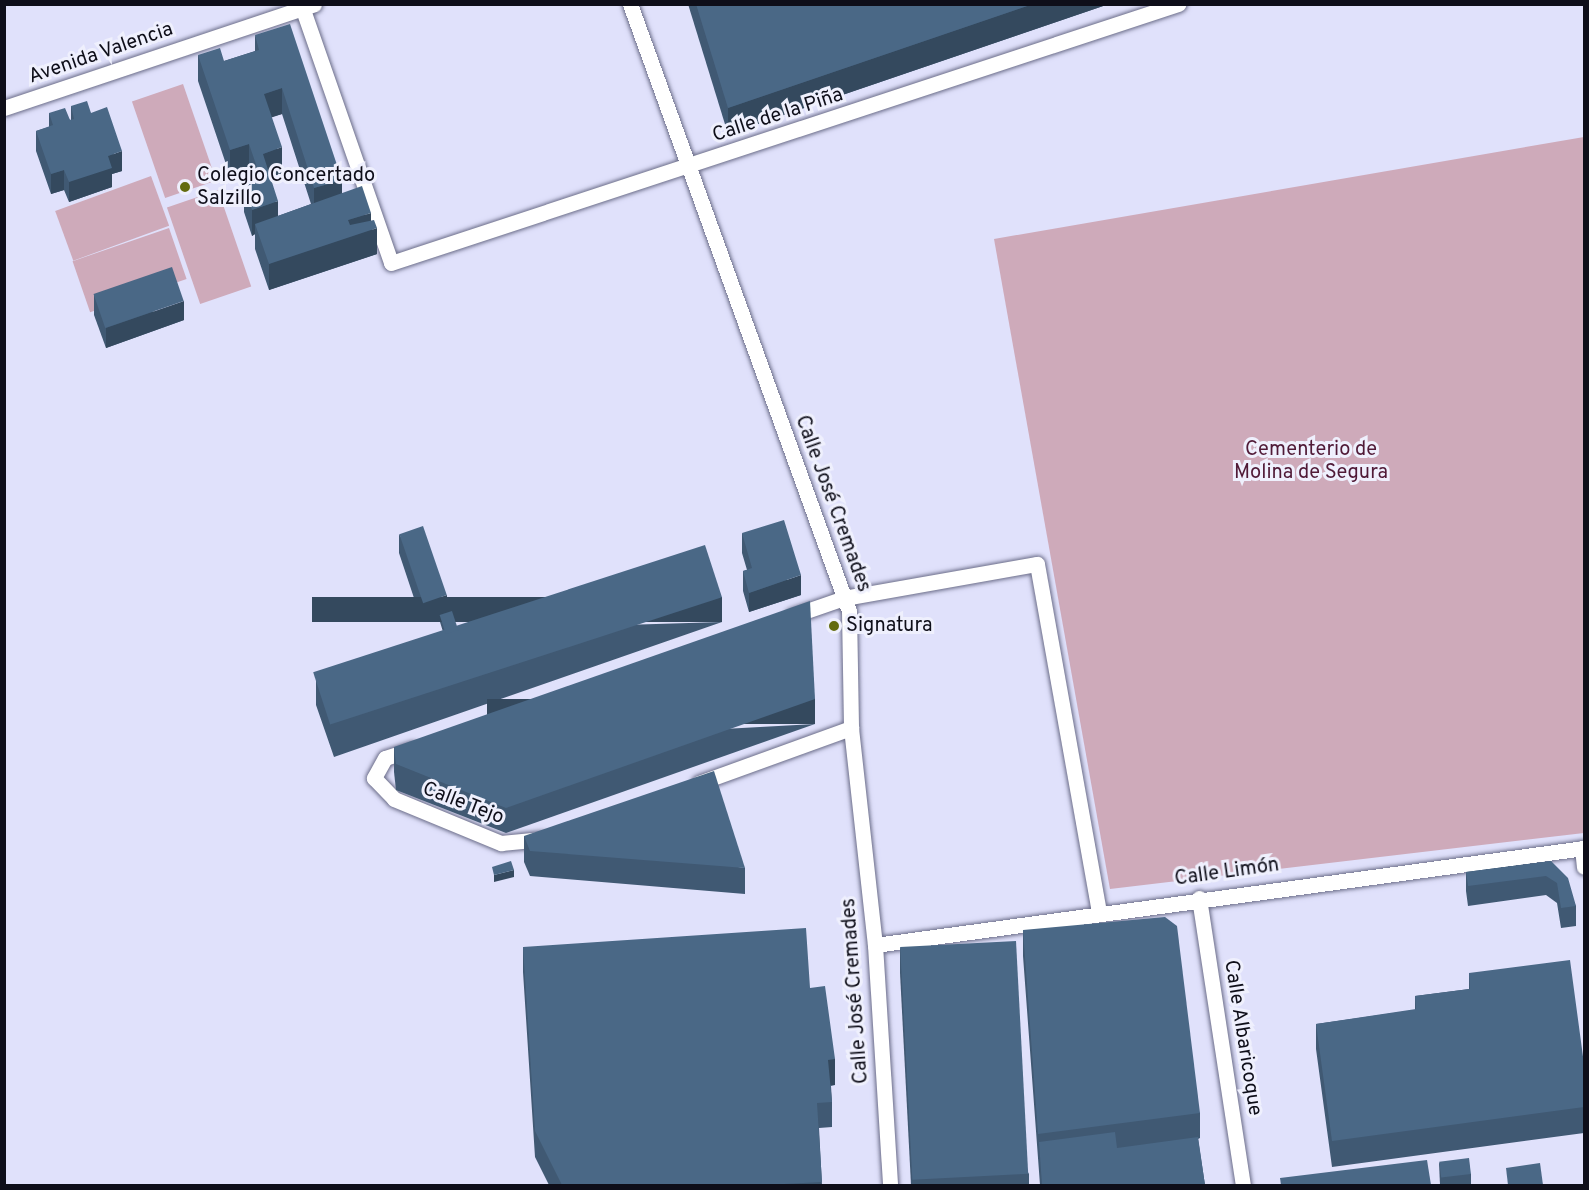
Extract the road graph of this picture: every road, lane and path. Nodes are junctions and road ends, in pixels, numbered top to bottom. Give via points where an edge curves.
1 (630, 4) edge
2 (1178, 4) edge
3 (306, 6) edge
4 (4, 108) edge
5 (688, 168) junction
6 (844, 598) junction
7 (777, 621) edge
8 (851, 728) junction
9 (430, 743) edge
10 (681, 789) edge
11 (562, 832) edge
12 (1583, 848) edge
13 (1584, 867) edge
14 (1199, 898) junction
15 (1099, 913) junction
16 (875, 945) junction
17 (890, 1185) edge
18 (1243, 1185) edge

1 - 5 street, Calle José Cremades
2 - 5 street, Calle de la Piña
3 - 4 street, Avenida Valencia
3 - 5 street, Calle de la Piña via 391,263
5 - 6 street, Calle José Cremades
6 - 7 street
6 - 8 street, Calle José Cremades via 849,611
6 - 15 street via 1037,564
8 - 10 street
8 - 16 street, Calle José Cremades
9 - 11 street, Calle Tejo via 385,758 374,778 394,799 501,843 529,844
12 - 13 street
12 - 14 street, Calle Limón
14 - 15 street, Calle Limón
14 - 18 street, Calle Albaricoque
15 - 16 street, Calle Limón
16 - 17 street, Calle José Cremades

